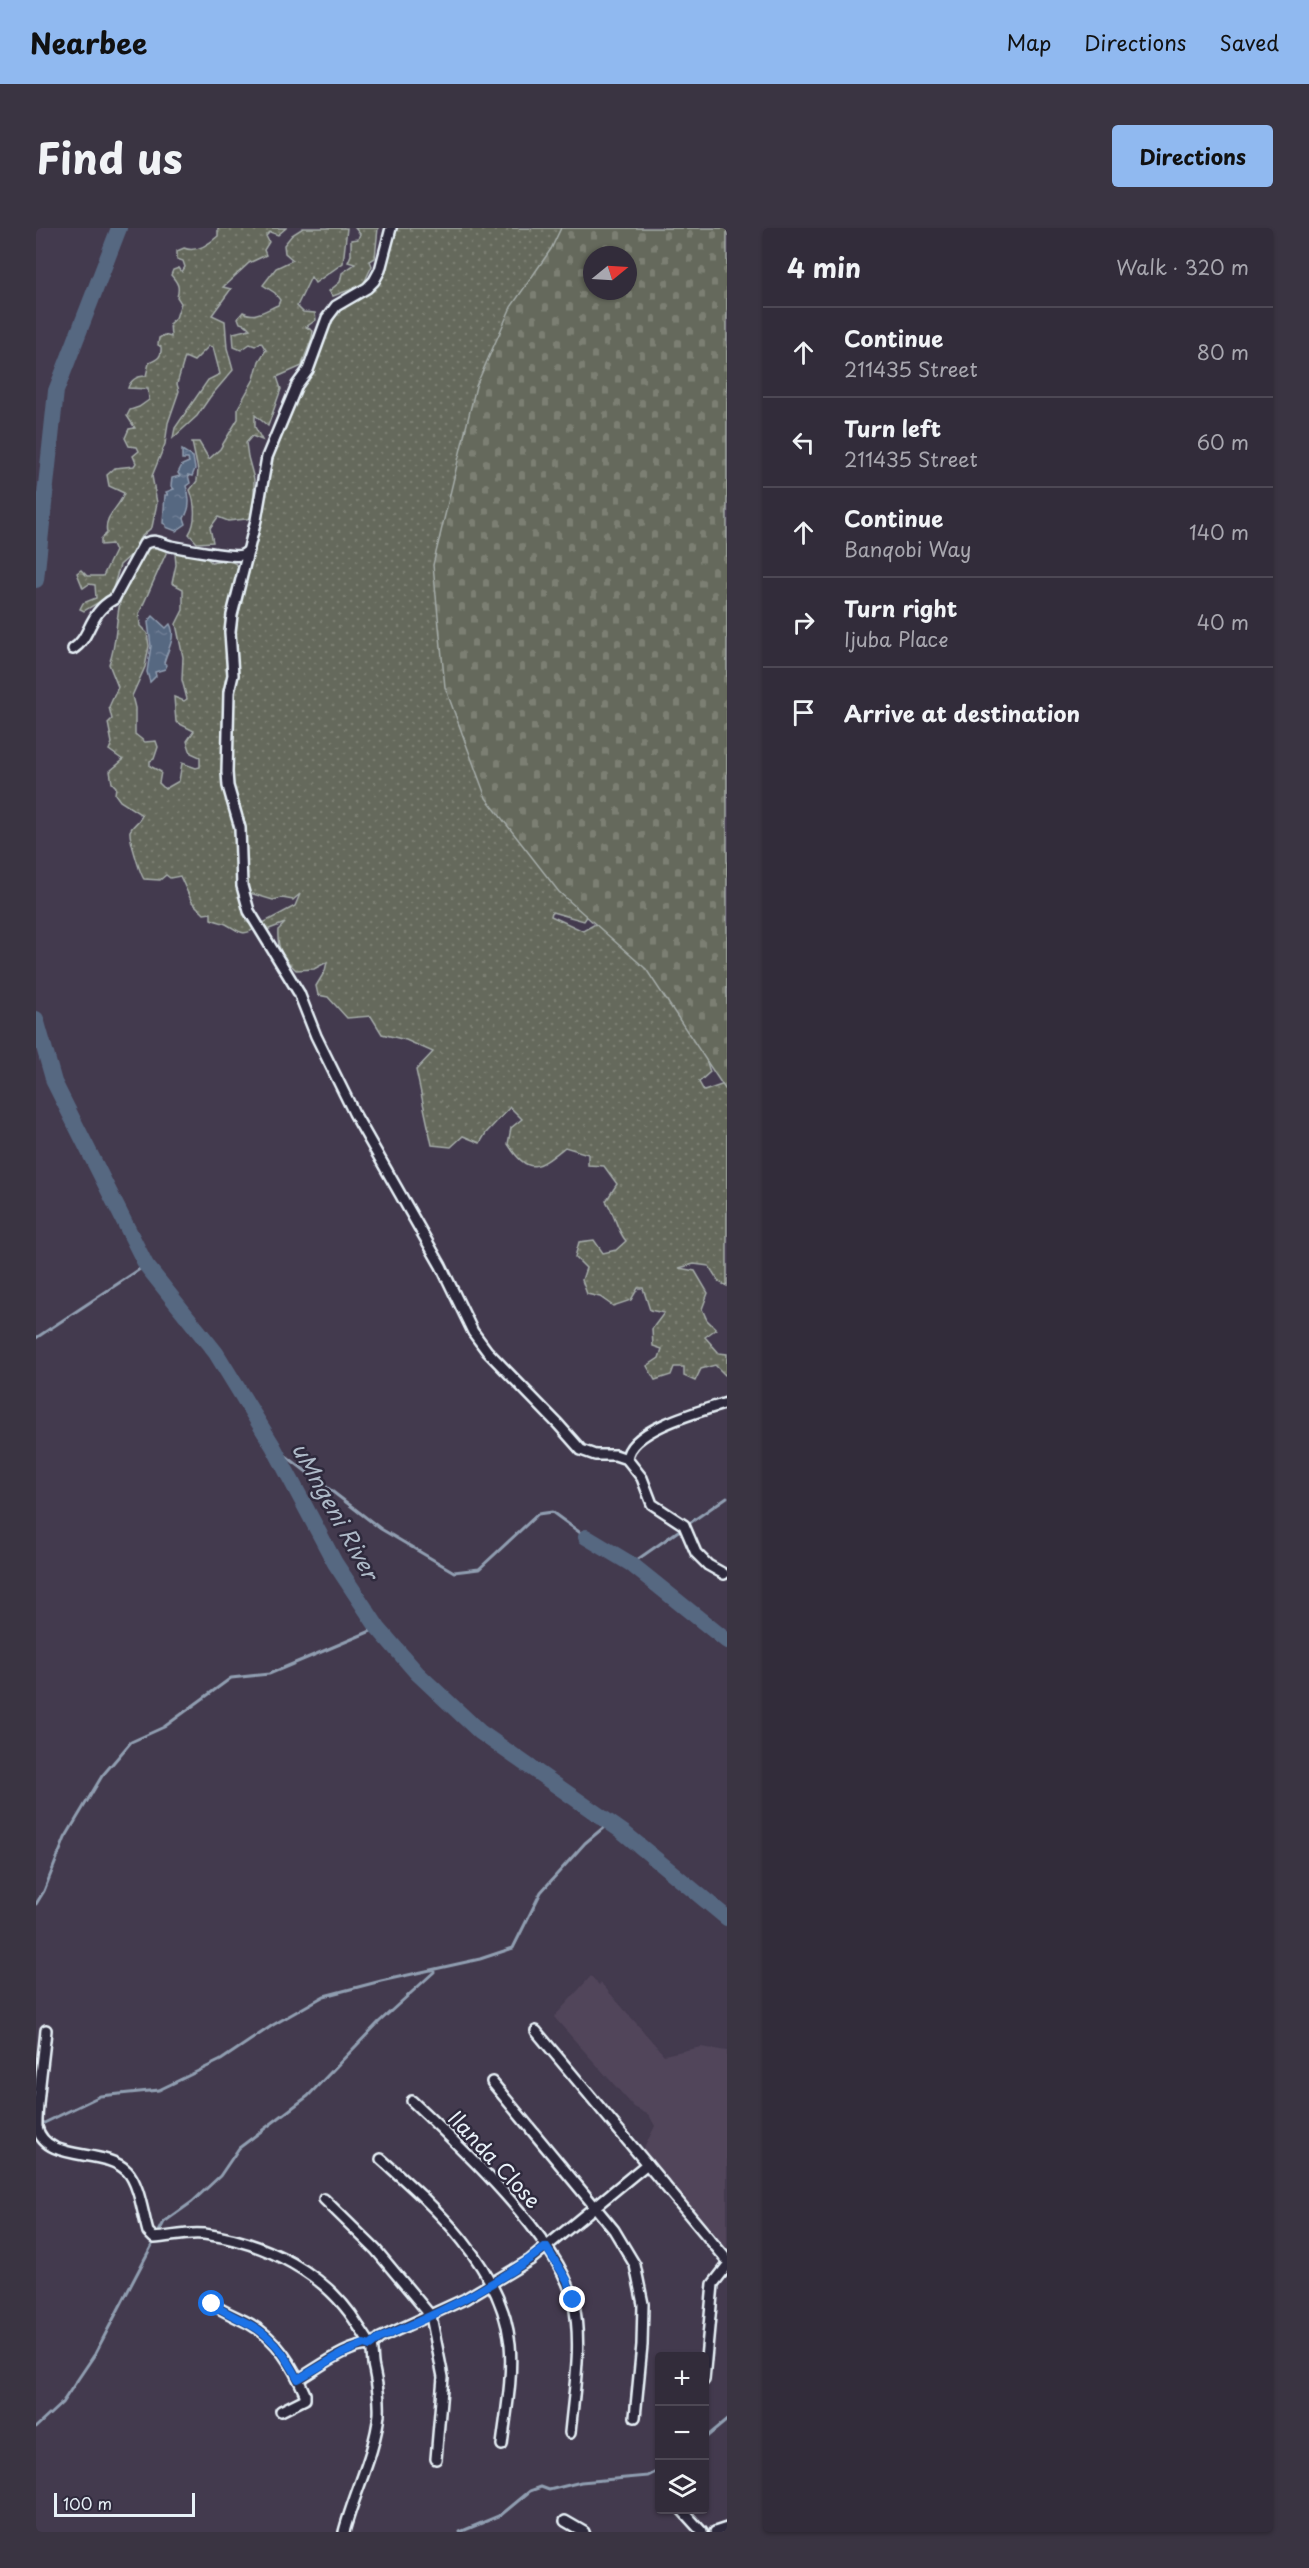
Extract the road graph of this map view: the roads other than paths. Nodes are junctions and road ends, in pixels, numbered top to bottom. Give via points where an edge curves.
1 (391, 228) edge
2 (249, 550) junction
3 (73, 650) dead end
4 (727, 1403) edge
5 (627, 1459) junction
6 (724, 1574) dead end
7 (46, 2030) dead end
8 (536, 2031) dead end
9 (492, 2082) dead end
10 (412, 2101) dead end
11 (381, 2159) dead end
12 (647, 2164) junction
13 (324, 2199) dead end
14 (594, 2205) junction
15 (546, 2247) junction
16 (727, 2260) edge
17 (727, 2266) edge
18 (491, 2285) junction
19 (212, 2304) dead end
20 (431, 2316) junction
21 (370, 2346) junction
22 (708, 2352) edge
23 (298, 2379) junction
24 (281, 2411) dead end
25 (635, 2417) dead end
26 (570, 2433) dead end
27 (502, 2445) dead end
28 (436, 2459) dead end
29 (686, 2514) edge
30 (565, 2521) dead end
31 (726, 2530) edge
32 (344, 2532) edge
33 (584, 2532) edge
34 (702, 2532) edge
35 (715, 2532) edge

1 - 2 street via 374,281 336,306 327,318 308,370 297,385 267,457
2 - 3 street via 241,556 218,555 159,541 144,544 114,599 94,616 81,644
2 - 5 street via 230,632 233,675 227,772 240,828 242,886 249,910 299,993 354,1113 441,1266 473,1332 581,1450
4 - 5 street via 661,1426 630,1451
5 - 6 street via 642,1478 652,1504 684,1525 696,1553
7 - 21 street via 36,2106 42,2139 51,2147 116,2162 128,2172 135,2183 148,2232 154,2238 206,2234 255,2247 300,2268 340,2300
8 - 12 street
9 - 14 street
10 - 15 street, Ilanda Close via 476,2164
11 - 18 street via 439,2213
12 - 14 street
12 - 16 street
13 - 20 street via 376,2250
14 - 15 street
14 - 25 street via 624,2244 640,2285 642,2345
15 - 18 street
15 - 26 street, Ilanda Close via 567,2280 576,2320
17 - 22 street via 714,2284
18 - 20 street
18 - 27 street via 501,2304 510,2346
19 - 23 street via 266,2336 286,2357
20 - 21 street
20 - 28 street via 443,2377
21 - 23 street via 364,2344 343,2353
21 - 32 street via 379,2415
23 - 24 street via 305,2399
29 - 34 street
30 - 33 street
31 - 35 street

